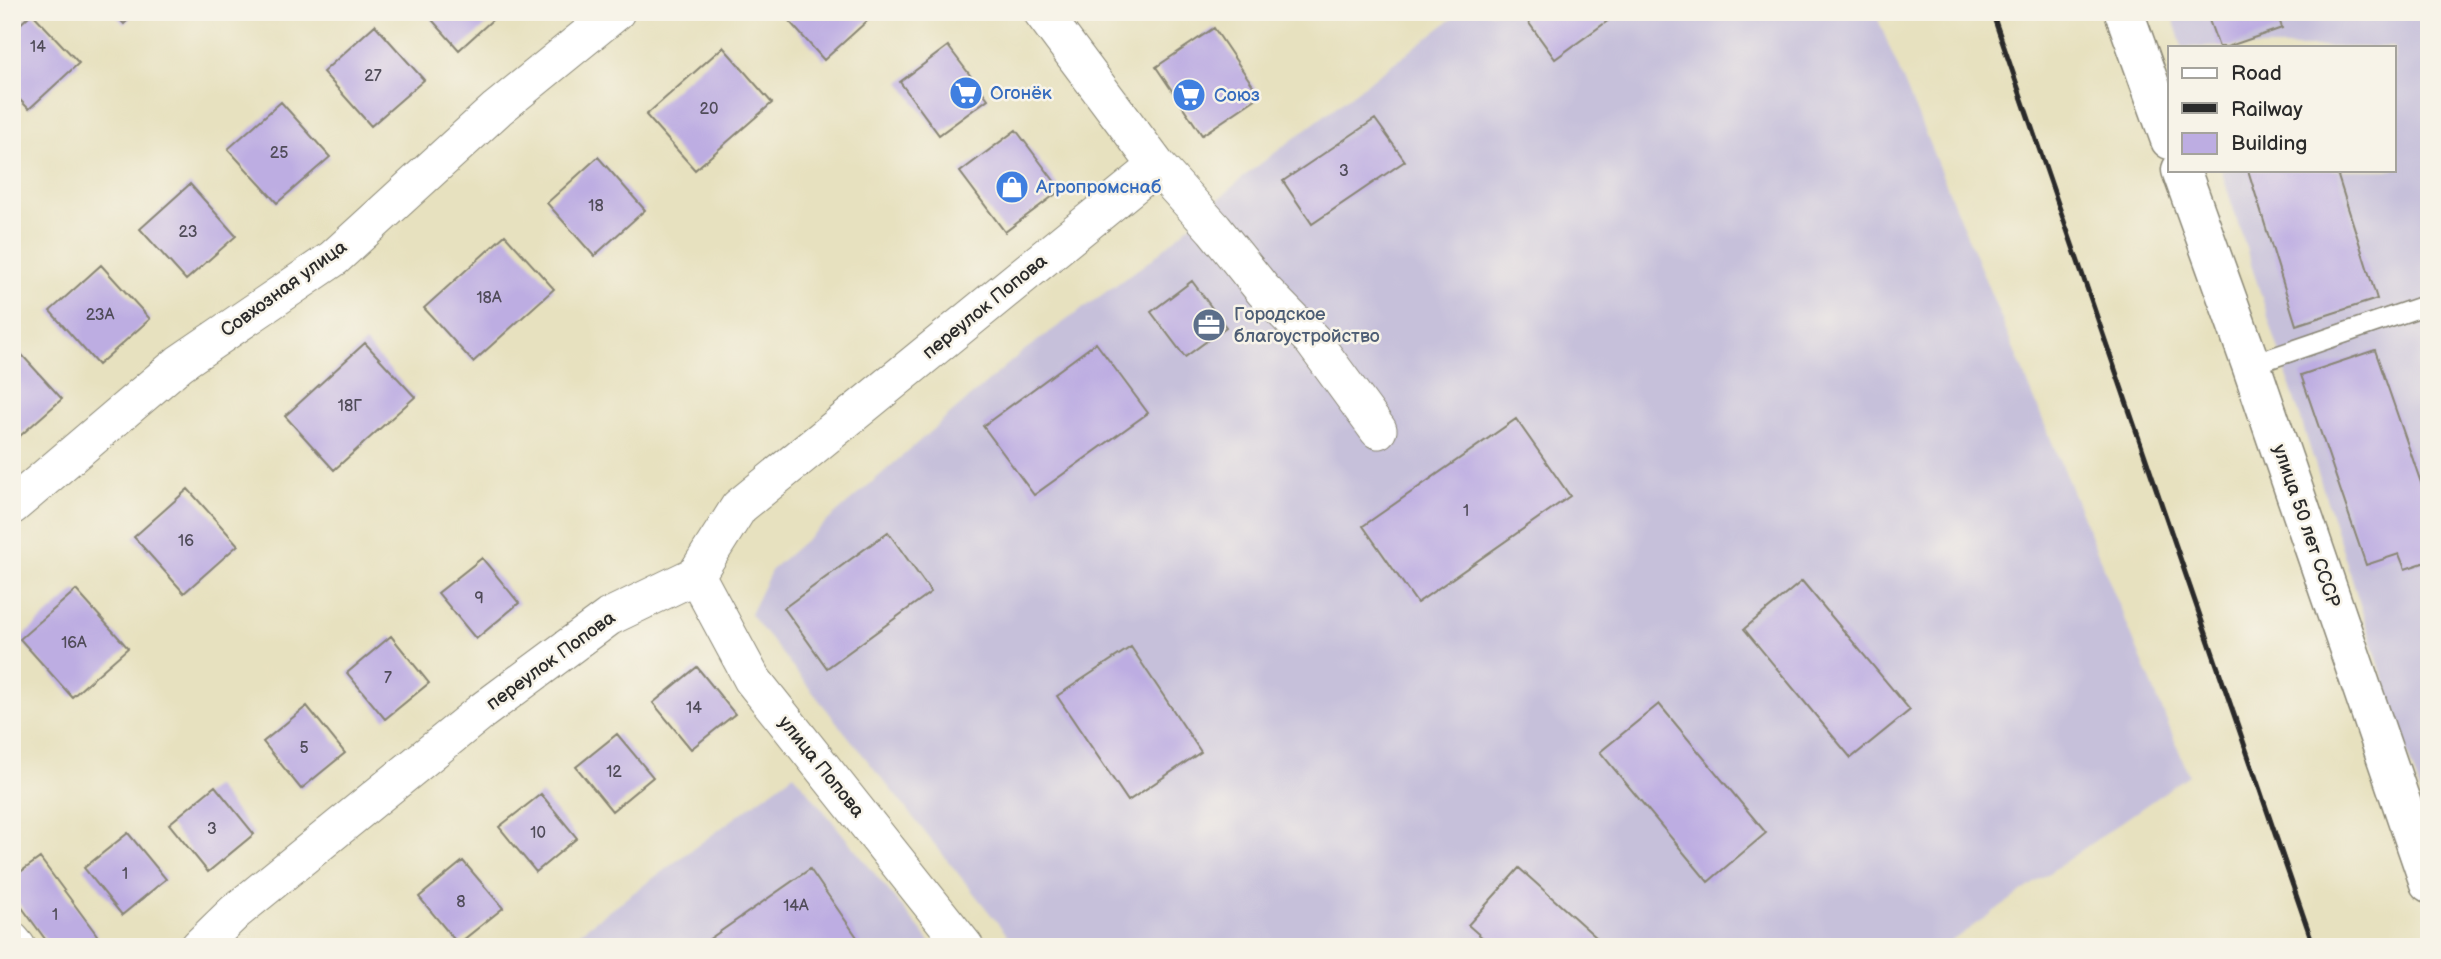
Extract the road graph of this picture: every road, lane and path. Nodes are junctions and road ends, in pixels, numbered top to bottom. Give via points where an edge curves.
1 (615, 12) edge
2 (1042, 12) edge
3 (2124, 12) edge
4 (2168, 134) edge
5 (1157, 166) junction
6 (2181, 172) edge
7 (2429, 304) edge
8 (2251, 365) junction
9 (1378, 429) dead end
10 (12, 506) edge
11 (696, 575) junction
12 (2429, 883) edge
13 (12, 941) edge
14 (17, 947) edge
15 (199, 947) edge
16 (965, 947) edge

1 - 10 street, Совхозная улица via 497,109 334,257 180,363
2 - 5 street
3 - 4 street
5 - 9 street via 1312,340
5 - 11 street, переулок Попова via 739,507
6 - 8 street, улица 50 лет СССР
7 - 8 lane
8 - 12 street, улица 50 лет СССР
11 - 15 street, переулок Попова via 609,617 482,710 235,912
11 - 16 street, улица Попова via 752,679
13 - 14 street

